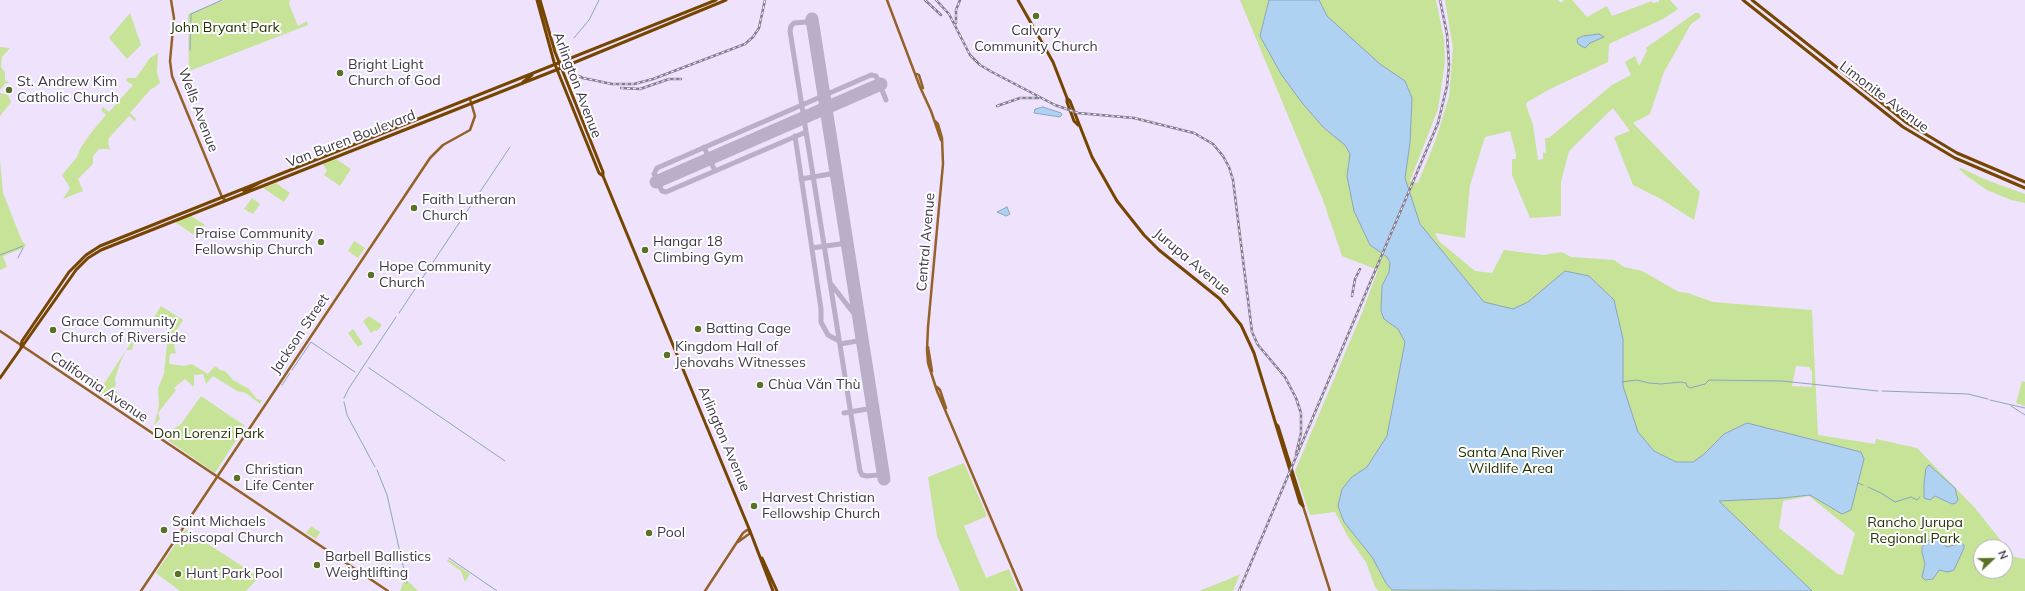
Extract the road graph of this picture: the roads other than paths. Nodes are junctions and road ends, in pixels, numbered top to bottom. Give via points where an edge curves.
1 (171, 0) edge
2 (537, 0) edge
3 (540, 0) edge
4 (716, 0) edge
5 (726, 0) edge
6 (887, 0) edge
7 (1018, 0) edge
8 (1743, 0) edge
9 (1752, 0) edge
10 (539, 10) junction
11 (545, 20) junction
12 (559, 63) junction
13 (555, 65) junction
14 (561, 68) junction
15 (557, 70) junction
16 (534, 73) junction
17 (520, 79) junction
18 (522, 83) junction
19 (505, 90) junction
20 (470, 99) junction
21 (471, 103) junction
22 (415, 120) junction
23 (417, 125) junction
24 (603, 176) junction
25 (264, 180) junction
26 (2025, 182) edge
27 (2025, 188) edge
28 (242, 194) junction
29 (222, 196) junction
30 (225, 200) junction
31 (115, 240) junction
32 (104, 249) junction
33 (87, 254) junction
34 (80, 266) junction
35 (0, 331) edge
36 (21, 347) junction
37 (0, 378) edge
38 (217, 477) junction
39 (1303, 506) joint
40 (750, 531) junction
41 (760, 556) junction
42 (141, 591) edge
43 (388, 591) edge
44 (705, 591) edge
45 (773, 591) edge
46 (777, 591) edge
47 (1022, 591) edge
48 (1330, 591) edge

1 - 29 main road, Wells Avenue via 174,18 170,61 172,76
2 - 10 main road, Arlington Avenue
3 - 11 main road, Arlington Avenue
4 - 12 main road, Van Buren Boulevard
5 - 14 main road, Van Buren Boulevard
6 - 47 main road, Central Avenue via 942,138 940,140 943,172 928,347 932,371 944,407
7 - 39 main road, Jurupa Avenue via 1052,62 1074,121 1098,170 1126,215 1159,250 1220,299 1237,318 1249,341
8 - 27 main road, Limonite Avenue via 1902,127 1960,161
9 - 26 main road, Limonite Avenue via 1907,124 1957,153
10 - 11 main road via 542,10
10 - 13 main road, Arlington Avenue
11 - 12 main road, Arlington Avenue
12 - 13 main road, Van Buren Boulevard
12 - 14 main road, Arlington Avenue
13 - 15 main road, Arlington Avenue
13 - 16 main road, Van Buren Boulevard
14 - 15 main road, Van Buren Boulevard
14 - 24 main road, Arlington Avenue
15 - 18 main road, Van Buren Boulevard
15 - 24 main road, Arlington Avenue via 599,173
16 - 17 main road, Van Buren Boulevard
16 - 18 main road
17 - 19 main road
17 - 20 main road, Van Buren Boulevard
18 - 19 main road, Van Buren Boulevard
19 - 21 main road, Van Buren Boulevard
20 - 21 main road, Jackson Street
20 - 22 main road, Van Buren Boulevard
21 - 23 main road, Van Buren Boulevard
21 - 38 main road, Jackson Street via 475,116 470,130 443,145 430,158
22 - 23 main road
22 - 25 main road, Van Buren Boulevard
23 - 28 main road, Van Buren Boulevard
24 - 40 main road, Arlington Avenue
25 - 28 main road via 246,189
25 - 29 main road, Van Buren Boulevard
28 - 30 main road, Van Buren Boulevard
29 - 30 main road, Wells Avenue
29 - 31 main road, Van Buren Boulevard
30 - 32 main road, Van Buren Boulevard
31 - 32 main road
31 - 33 main road, Van Buren Boulevard
32 - 34 main road, Van Buren Boulevard
33 - 34 main road
33 - 36 main road, Van Buren Boulevard via 67,274 22,341
34 - 36 main road, Van Buren Boulevard
35 - 36 main road, California Avenue
36 - 37 main road, Van Buren Boulevard
36 - 38 main road, California Avenue
38 - 42 main road, Jackson Street
38 - 43 main road, California Avenue
39 - 48 main road, Jurupa Avenue
40 - 41 main road, Arlington Avenue
40 - 44 main road via 743,533
41 - 45 main road, Arlington Avenue
41 - 46 main road, Arlington Avenue

